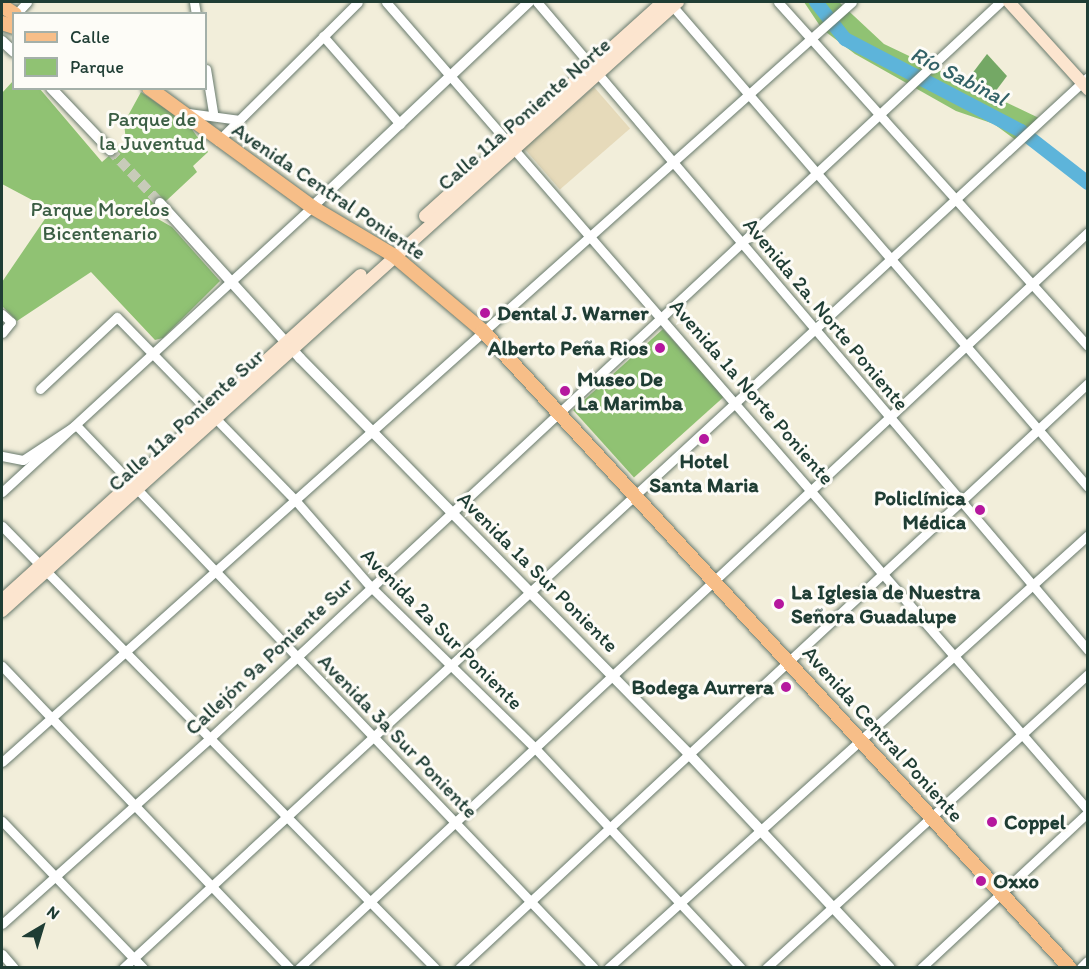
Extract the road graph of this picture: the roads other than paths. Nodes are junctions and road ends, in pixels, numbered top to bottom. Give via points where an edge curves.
1 (358, 2) edge
2 (386, 2) edge
3 (529, 2) edge
4 (537, 2) edge
5 (663, 2) edge
6 (778, 2) edge
7 (852, 2) edge
8 (1000, 2) edge
9 (1009, 2) edge
10 (674, 4) edge
11 (2, 6) edge
12 (12, 20) edge
13 (323, 36) junction
14 (813, 40) junction
15 (593, 71) junction
16 (207, 75) edge
17 (450, 76) junction
18 (1085, 83) edge
19 (53, 90) edge
20 (152, 90) edge
21 (751, 94) junction
22 (188, 112) junction
23 (213, 112) junction
24 (881, 115) junction
25 (240, 120) junction
26 (400, 124) junction
27 (218, 141) junction
28 (512, 144) junction
29 (110, 150) tunnel mouth
30 (674, 164) junction
31 (819, 173) junction
32 (955, 198) junction
33 (160, 203) tunnel mouth
34 (312, 207) junction
35 (1088, 232) edge
36 (593, 236) junction
37 (742, 244) junction
38 (389, 254) junction
39 (891, 257) junction
40 (233, 282) junction
41 (1030, 284) junction
42 (2, 314) edge
43 (662, 317) junction
44 (815, 328) junction
45 (483, 331) junction
46 (2, 333) edge
47 (965, 343) junction
48 (1088, 346) edge
49 (289, 347) junction
50 (152, 354) junction
51 (1088, 383) edge
52 (40, 389) dead end
53 (736, 402) junction
54 (560, 412) junction
55 (888, 415) junction
56 (210, 418) junction
57 (76, 425) junction
58 (372, 429) junction
59 (1038, 429) junction
60 (2, 456) edge
61 (133, 485) junction
62 (810, 487) junction
63 (1088, 487) edge
64 (2, 492) edge
65 (636, 494) junction
66 (296, 501) junction
67 (961, 501) junction
68 (451, 512) junction
69 (2, 526) edge
70 (1088, 535) edge
71 (43, 568) junction
72 (215, 570) junction
73 (885, 571) junction
74 (712, 577) junction
75 (1033, 585) junction
76 (370, 586) junction
77 (530, 591) junction
78 (2, 600) edge
79 (2, 611) edge
80 (123, 650) junction
81 (1088, 650) edge
82 (956, 654) junction
83 (296, 656) junction
84 (789, 662) junction
85 (453, 665) junction
86 (2, 666) edge
87 (610, 672) junction
88 (1088, 674) edge
89 (50, 717) junction
90 (1021, 733) junction
91 (374, 737) junction
92 (210, 738) junction
93 (862, 742) junction
94 (535, 748) junction
95 (687, 752) junction
96 (2, 762) edge
97 (134, 804) junction
98 (1088, 811) edge
99 (286, 816) junction
100 (931, 819) junction
101 (2, 820) edge
102 (455, 822) junction
103 (607, 826) junction
104 (758, 831) junction
105 (56, 876) junction
106 (212, 886) junction
107 (1002, 893) junction
108 (528, 899) junction
109 (370, 902) junction
110 (679, 904) junction
111 (831, 908) junction
112 (2, 924) edge
113 (2, 954) edge
114 (134, 958) junction
115 (1088, 963) edge
116 (14, 968) edge
117 (123, 968) edge
118 (143, 968) edge
119 (291, 968) edge
120 (299, 968) edge
121 (435, 968) edge
122 (459, 968) edge
123 (594, 968) edge
124 (608, 968) edge
125 (741, 968) edge
126 (766, 968) edge
127 (890, 968) edge
128 (921, 968) edge
129 (1070, 968) edge
130 (1082, 968) edge

1 - 13 street
2 - 17 street, Avenida 1a Norte Poniente
3 - 17 street
4 - 15 street, Avenida 2a. Norte Poniente
5 - 15 main road, Calle 11a Poniente Norte
6 - 14 street
7 - 14 street
8 - 24 street, Callejón 9a Poniente Sur
9 - 18 main road
10 - 15 main road, Calle 11a Poniente Norte
10 - 21 street
11 - 12 main road
13 - 25 street
13 - 26 street
14 - 21 street
14 - 24 street
15 - 28 main road, Calle 11a Poniente Norte
15 - 30 street, Avenida 2a. Norte Poniente
16 - 23 street
17 - 26 street
17 - 28 street, Avenida 1a Norte Poniente
18 - 32 street
19 - 29 street
20 - 22 main road, Avenida Central Poniente
21 - 30 street
21 - 31 street
22 - 23 street
22 - 27 main road, Avenida Central Poniente
23 - 25 street
24 - 31 street, Callejón 9a Poniente Sur
24 - 32 street
25 - 27 street
26 - 34 street
27 - 34 main road, Avenida Central Poniente
28 - 36 street, Avenida 1a Norte Poniente
28 - 38 main road, Calle 11a Poniente Norte
30 - 36 street
30 - 37 street, Avenida 2a. Norte Poniente
31 - 37 street, Callejón 9a Poniente Sur
31 - 39 street
32 - 39 street
32 - 41 street
33 - 40 street, Avenida 1a Sur Poniente
34 - 38 main road, Avenida Central Poniente
34 - 40 street
35 - 41 street
36 - 43 street, Avenida 1a Norte Poniente
36 - 45 street
37 - 43 street, Callejón 9a Poniente Sur
37 - 44 street, Avenida 2a. Norte Poniente
38 - 45 main road, Avenida Central Poniente
38 - 49 main road, Calle 11a Poniente Sur
39 - 44 street
39 - 47 street
40 - 49 street, Avenida 1a Sur Poniente
40 - 50 street
41 - 47 street
41 - 48 street
42 - 46 street via 11,322
43 - 53 street, Avenida 1a Norte Poniente
43 - 54 street, Callejón 9a Poniente Sur
44 - 53 street
44 - 55 street, Avenida 2a. Norte Poniente
45 - 54 main road, Avenida Central Poniente
45 - 58 street
47 - 55 street
47 - 59 street
49 - 56 main road, Calle 11a Poniente Sur
49 - 58 street, Avenida 1a Sur Poniente
50 - 52 street, Avenida 2a Sur Poniente via 117,317
50 - 56 street, Avenida 2a Sur Poniente
50 - 57 street
51 - 59 street
53 - 62 street, Avenida 1a Norte Poniente
53 - 65 street
54 - 65 main road, Avenida Central Poniente
54 - 68 street, Callejón 9a Poniente Sur
55 - 62 street
55 - 67 street, Avenida 2a. Norte Poniente
56 - 61 main road, Calle 11a Poniente Sur
56 - 66 street, Avenida 2a Sur Poniente
57 - 60 street via 14,462
57 - 61 street, Avenida 3a Sur Poniente
57 - 64 street
58 - 66 street
58 - 68 street, Avenida 1a Sur Poniente
59 - 63 street
59 - 67 street
61 - 71 main road, Calle 11a Poniente Sur
61 - 72 street, Avenida 3a Sur Poniente
62 - 73 street, Avenida 1a Norte Poniente
62 - 74 street
65 - 74 main road, Avenida Central Poniente
65 - 77 street
66 - 72 street
66 - 76 street, Avenida 2a Sur Poniente
67 - 73 street
67 - 75 street, Avenida 2a. Norte Poniente
68 - 76 street, Callejón 9a Poniente Sur
68 - 77 street, Avenida 1a Sur Poniente
69 - 71 street
70 - 75 street
71 - 78 main road, Calle 11a Poniente Sur
71 - 79 main road, Calle 11a Poniente Sur
71 - 80 street
72 - 80 street
72 - 83 street, Avenida 3a Sur Poniente
73 - 82 street, Avenida 1a Norte Poniente
73 - 84 street
74 - 84 main road, Avenida Central Poniente
74 - 87 street
75 - 81 street, Avenida 2a. Norte Poniente
75 - 82 street
76 - 83 street, Callejón 9a Poniente Sur
76 - 85 street, Avenida 2a Sur Poniente
77 - 85 street
77 - 87 street, Avenida 1a Sur Poniente
80 - 89 street
80 - 92 street
82 - 90 street, Avenida 1a Norte Poniente
82 - 93 street
83 - 91 street, Avenida 3a Sur Poniente
83 - 92 street, Callejón 9a Poniente Sur
84 - 93 main road, Avenida Central Poniente
84 - 95 street
85 - 91 street
85 - 94 street, Avenida 2a Sur Poniente
86 - 89 street
87 - 94 street
87 - 95 street, Avenida 1a Sur Poniente
88 - 90 street
89 - 96 street
89 - 97 street
90 - 98 street, Avenida 1a Norte Poniente
90 - 100 street
91 - 99 street
91 - 102 street, Avenida 3a Sur Poniente
92 - 97 street, Callejón 9a Poniente Sur
92 - 99 street
93 - 100 main road, Avenida Central Poniente
93 - 104 street
94 - 102 street
94 - 103 street, Avenida 2a Sur Poniente
95 - 103 street
95 - 104 street, Avenida 1a Sur Poniente
97 - 105 street, Callejón 9a Poniente Sur
97 - 106 street
98 - 107 street
99 - 106 street
99 - 109 street
100 - 107 main road, Avenida Central Poniente
100 - 111 street
101 - 105 street
102 - 108 street, Avenida 3a Sur Poniente
102 - 109 street
103 - 108 street
103 - 110 street, Avenida 2a Sur Poniente
104 - 110 street
104 - 111 street, Avenida 1a Sur Poniente
105 - 112 street, Callejón 9a Poniente Sur
105 - 114 street
106 - 114 street
106 - 119 street
107 - 128 street
107 - 129 main road, Avenida Central Poniente
108 - 122 street
108 - 123 street, Avenida 3a Sur Poniente
109 - 120 street
109 - 121 street
110 - 124 street
110 - 125 street, Avenida 2a Sur Poniente
111 - 126 street
111 - 127 street, Avenida 1a Sur Poniente
113 - 116 street
114 - 117 street
114 - 118 street
115 - 130 street

